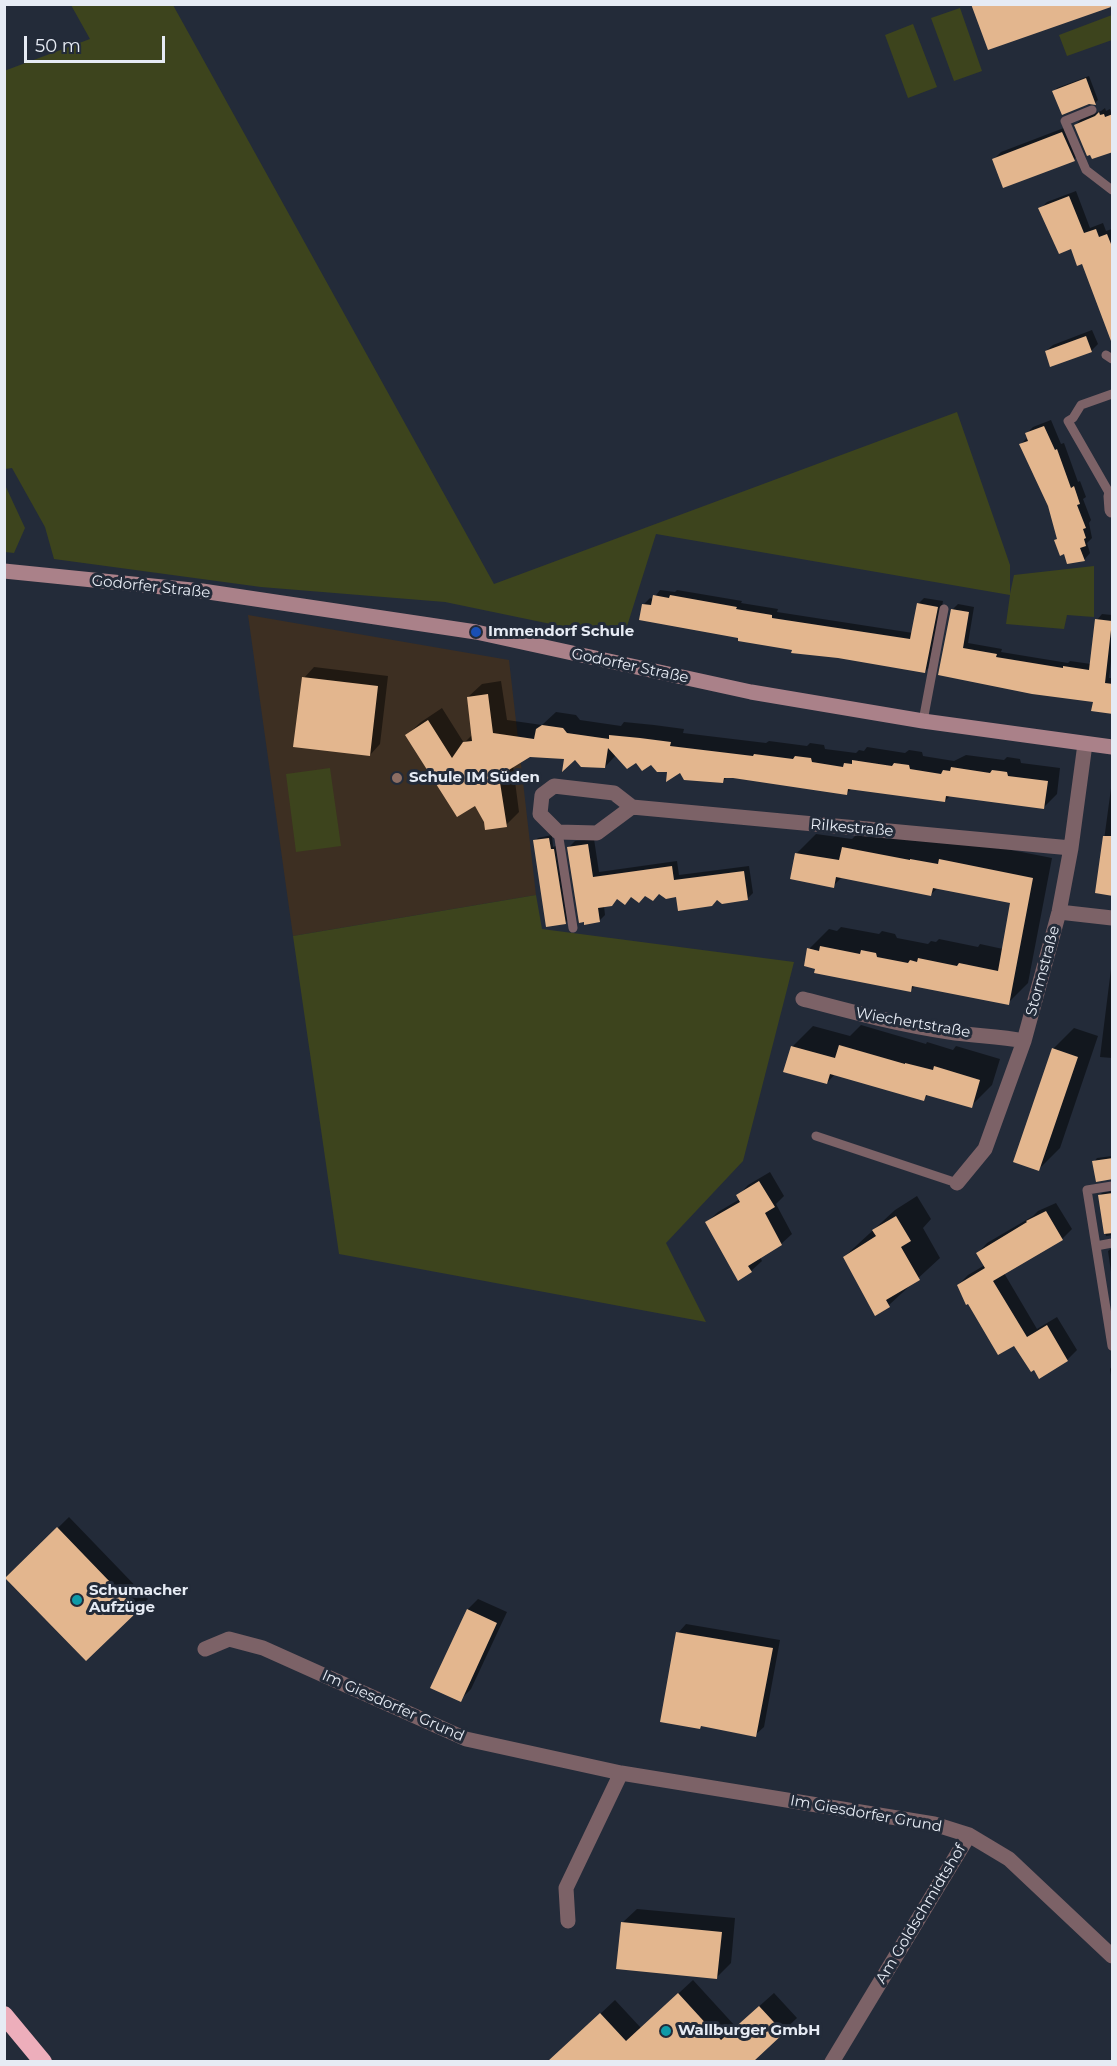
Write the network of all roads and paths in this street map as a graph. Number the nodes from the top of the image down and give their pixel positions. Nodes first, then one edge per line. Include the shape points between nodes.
1 (1092, 110) dead end
2 (1113, 190) edge
3 (1113, 394) edge
4 (1112, 500) edge
5 (4, 571) edge
6 (944, 609) dead end
7 (923, 721) junction
8 (1085, 744) junction
9 (1113, 747) edge
10 (632, 807) junction
11 (558, 832) junction
12 (1071, 848) junction
13 (1059, 912) junction
14 (1113, 918) edge
15 (573, 928) dead end
16 (804, 999) dead end
17 (1024, 1041) junction
18 (816, 1136) dead end
19 (957, 1183) joint
20 (1113, 1186) edge
21 (1113, 1244) edge
22 (1096, 1246) junction
23 (1109, 1304) edge
24 (1113, 1346) edge
25 (205, 1649) dead end
26 (621, 1773) junction
27 (969, 1835) junction
28 (568, 1921) dead end
29 (1113, 1956) edge
30 (4, 2015) edge
31 (43, 2061) edge
32 (832, 2061) edge

1 - 2 lane via 1065,121 1086,170
3 - 4 lane via 1081,405 1068,421
5 - 7 street, Godorfer Straße via 202,591 476,632 750,692
6 - 7 lane
7 - 8 street, Godorfer Straße
8 - 9 street, Godorfer Straße
8 - 12 street, Stormstraße
10 - 11 street via 597,833
10 - 11 street, Rilkestraße via 614,793 554,786 542,795 540,814
10 - 12 street, Rilkestraße
11 - 15 lane
12 - 13 street, Stormstraße
13 - 14 street
13 - 17 street, Stormstraße
16 - 17 street, Wiechertstraße via 884,1021
17 - 19 street, Stormstraße via 985,1149
18 - 19 lane
20 - 22 lane via 1087,1190
21 - 22 lane
22 - 23 lane
23 - 24 lane
25 - 26 street, Im Giesdorfer Grund via 229,1639 263,1648 466,1739
26 - 27 street, Im Giesdorfer Grund via 934,1824
26 - 28 street via 566,1888
27 - 29 street, Am Goldschmidtshof via 1009,1859
27 - 32 street, Am Goldschmidtshof
30 - 31 highway

